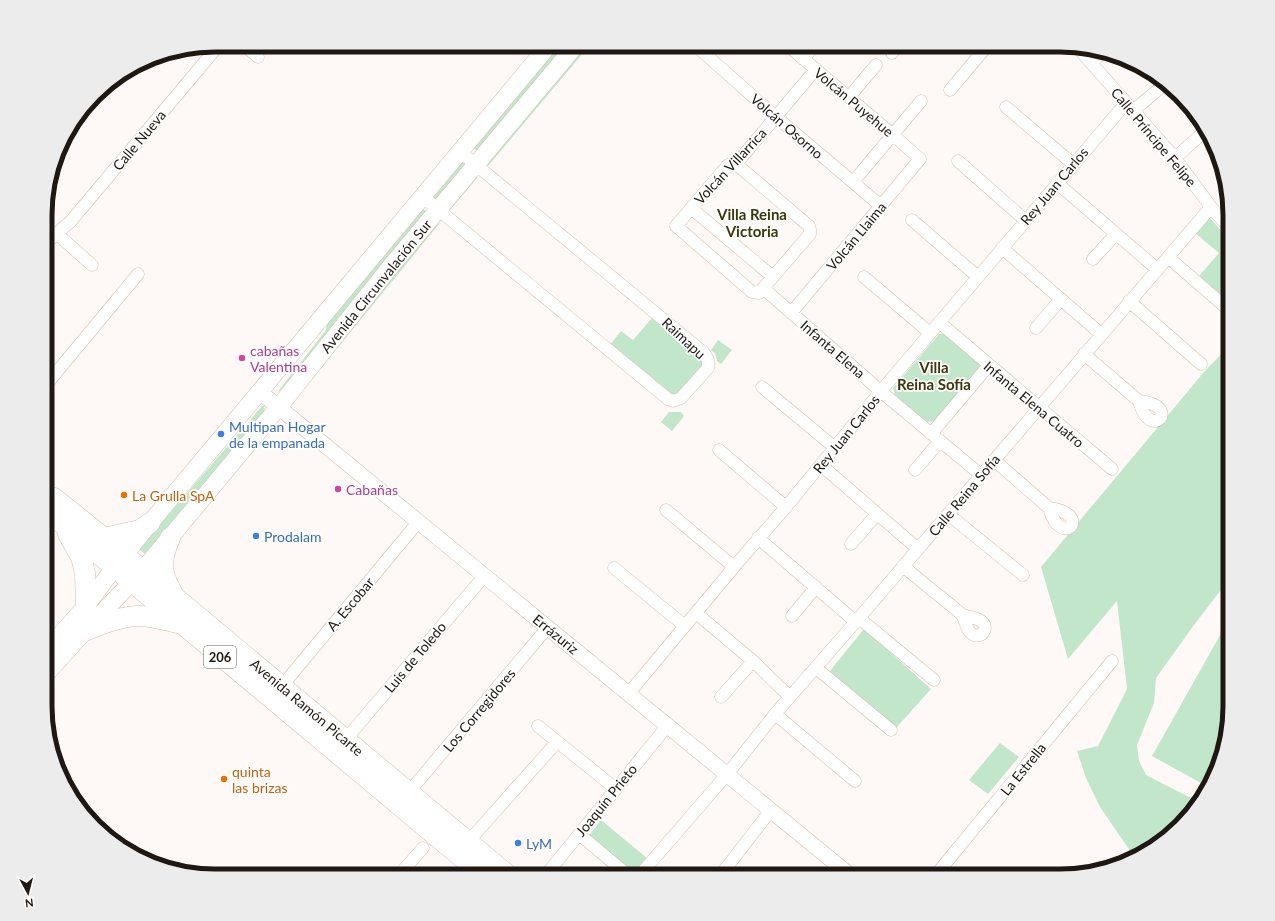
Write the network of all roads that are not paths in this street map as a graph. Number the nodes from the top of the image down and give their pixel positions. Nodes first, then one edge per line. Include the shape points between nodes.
1 (213, 52) edge
2 (252, 52) edge
3 (542, 52) edge
4 (570, 52) edge
5 (703, 52) edge
6 (795, 52) edge
7 (809, 52) edge
8 (982, 52) edge
9 (1082, 53) edge
10 (258, 57) dead end
11 (1098, 57) edge
12 (803, 59) junction
13 (1091, 64) junction
14 (876, 65) dead end
15 (816, 69) junction
16 (1160, 87) edge
17 (950, 90) dead end
18 (849, 97) junction
19 (921, 101) dead end
20 (1006, 107) dead end
21 (1129, 107) junction
22 (776, 117) junction
23 (893, 134) junction
24 (1202, 135) edge
25 (459, 151) junction
26 (1175, 158) junction
27 (920, 159) joint
28 (958, 161) dead end
29 (476, 164) junction
30 (736, 164) junction
31 (1073, 164) junction
32 (853, 182) junction
33 (1057, 183) junction
34 (423, 197) junction
35 (881, 206) junction
36 (691, 208) junction
37 (1211, 208) junction
38 (438, 210) junction
39 (912, 220) dead end
40 (1025, 220) junction
41 (1223, 222) edge
42 (57, 234) junction
43 (1116, 234) junction
44 (52, 238) edge
45 (1002, 248) junction
46 (1168, 257) junction
47 (1093, 260) dead end
48 (92, 265) dead end
49 (1157, 269) junction
50 (138, 274) dead end
51 (978, 276) junction
52 (773, 277) junction
53 (864, 277) dead end
54 (763, 288) junction
55 (1060, 299) junction
56 (1129, 301) junction
57 (1223, 305) edge
58 (792, 313) junction
59 (939, 322) junction
60 (1036, 328) dead end
61 (930, 333) junction
62 (1101, 334) junction
63 (1084, 354) junction
64 (1201, 364) dead end
65 (989, 365) junction
66 (52, 378) edge
67 (762, 387) dead end
68 (881, 391) junction
69 (260, 392) junction
70 (1139, 401) dead end
71 (278, 408) junction
72 (1039, 408) junction
73 (936, 437) junction
74 (834, 447) junction
75 (719, 450) dead end
76 (994, 460) junction
77 (821, 465) junction
78 (1112, 469) dead end
79 (915, 470) dead end
80 (981, 475) junction
81 (52, 498) edge
82 (786, 507) junction
83 (1049, 508) dead end
84 (666, 510) dead end
85 (877, 514) junction
86 (948, 514) junction
87 (52, 515) edge
88 (419, 521) junction
89 (150, 523) junction
90 (64, 525) junction
91 (104, 538) junction
92 (170, 538) junction
93 (758, 538) junction
94 (851, 544) dead end
95 (918, 549) junction
96 (119, 561) junction
97 (903, 566) junction
98 (734, 567) junction
99 (614, 568) dead end
100 (485, 575) junction
101 (1023, 575) dead end
102 (138, 577) junction
103 (816, 587) junction
104 (174, 596) junction
105 (86, 606) junction
106 (696, 613) junction
107 (792, 616) dead end
108 (962, 616) dead end
109 (858, 620) junction
110 (180, 623) junction
111 (685, 626) junction
112 (548, 627) junction
113 (85, 631) junction
114 (52, 644) edge
115 (1112, 661) dead end
116 (753, 662) junction
117 (52, 667) edge
118 (816, 668) junction
119 (934, 680) dead end
120 (282, 686) junction
121 (629, 693) junction
122 (721, 697) dead end
123 (790, 697) junction
124 (774, 714) junction
125 (668, 725) junction
126 (538, 726) dead end
127 (891, 730) dead end
128 (346, 740) junction
129 (557, 742) junction
130 (728, 774) junction
131 (854, 781) dead end
132 (616, 789) junction
133 (407, 800) junction
134 (771, 810) junction
135 (578, 834) junction
136 (468, 842) junction
137 (423, 848) dead end
138 (404, 869) edge
139 (477, 869) edge
140 (501, 869) edge
141 (550, 869) edge
142 (620, 869) edge
143 (645, 869) edge
144 (725, 869) edge
145 (843, 869) edge
146 (941, 869) edge

1 - 42 street, Calle Nueva via 71,221
2 - 10 street
3 - 25 main road, Avenida Circunvalación Sur
4 - 29 main road, Avenida Circunvalación Sur
5 - 22 street, Volcán Osorno
6 - 12 street, Volcán Puyehue
7 - 12 street
8 - 17 street
9 - 13 street, Calle Príncipe Felipe
11 - 13 street
12 - 15 street, Volcán Puyehue
13 - 21 street, Calle Príncipe Felipe
14 - 18 street
15 - 18 street, Volcán Puyehue
15 - 22 street, Volcán Villarrica
16 - 21 street, Rey Juan Carlos
18 - 23 street, Volcán Puyehue
19 - 23 street
20 - 31 street
21 - 26 street, Calle Príncipe Felipe
21 - 31 street, Rey Juan Carlos
22 - 30 street, Volcán Villarrica
22 - 32 street, Volcán Osorno
23 - 27 street, Volcán Puyehue
23 - 32 street
24 - 26 street
25 - 29 street, Raimapu
25 - 34 main road, Avenida Circunvalación Sur
26 - 37 street, Calle Príncipe Felipe
27 - 35 street, Volcán Llaima
28 - 40 street
29 - 38 main road, Avenida Circunvalación Sur
29 - 38 street, Raimapu via 704,353 708,360 708,368 681,398 673,401
30 - 36 street, Volcán Villarrica via 728,165
30 - 52 street via 809,226 810,234
31 - 33 street, Rey Juan Carlos
32 - 35 street, Volcán Osorno
33 - 40 street, Rey Juan Carlos
33 - 43 street
34 - 38 street, Raimapu
34 - 69 main road, Avenida Circunvalación Sur
35 - 58 street, Volcán Llaima
36 - 52 street
36 - 54 street, Volcán Villarrica via 676,226 752,292 759,293
37 - 41 street, Calle Príncipe Felipe
37 - 46 street, Calle Reina Sofía
38 - 71 main road, Avenida Circunvalación Sur
39 - 51 street
40 - 45 street, Rey Juan Carlos
42 - 44 street, Calle Nueva
42 - 48 street
43 - 47 street
43 - 49 street
45 - 51 street, Rey Juan Carlos
45 - 55 street
46 - 49 street, Calle Reina Sofía
46 - 57 street
49 - 56 street, Calle Reina Sofía
50 - 66 street
51 - 59 street, Rey Juan Carlos
52 - 54 street
53 - 61 street
54 - 58 street, Infanta Elena
55 - 60 street
55 - 62 street
56 - 62 street, Calle Reina Sofía
56 - 64 street
58 - 68 street, Infanta Elena
59 - 61 street, Rey Juan Carlos
59 - 65 street, Infanta Elena Cuatro
61 - 68 street, Rey Juan Carlos
62 - 63 street, Calle Reina Sofía
63 - 70 street
63 - 72 street, Calle Reina Sofía
65 - 72 street, Infanta Elena Cuatro
65 - 73 street
67 - 74 street
68 - 73 street, Infanta Elena
68 - 74 street, Rey Juan Carlos
69 - 71 street, Errázuriz
69 - 89 main road, Avenida Circunvalación Sur
71 - 88 street, Errázuriz
71 - 92 main road, Avenida Circunvalación Sur
72 - 76 street, Calle Reina Sofía
72 - 78 street, Infanta Elena Cuatro
73 - 79 street
73 - 80 street, Infanta Elena
74 - 77 street, Rey Juan Carlos
75 - 82 street
76 - 80 street, Calle Reina Sofía
76 - 83 street
77 - 82 street, Rey Juan Carlos
77 - 85 street
80 - 86 street, Calle Reina Sofía
81 - 91 highway, Avenida Ramón Picarte / 206
82 - 93 street, Rey Juan Carlos
84 - 98 street
85 - 94 street
85 - 95 street
86 - 95 street, Calle Reina Sofía
86 - 101 street
87 - 90 highway, Avenida Ramón Picarte / 206
88 - 100 street, Errázuriz
88 - 120 street, A. Escobar
89 - 91 highway via 140,530
89 - 96 main road, Avenida Circunvalación Sur
90 - 96 highway, Avenida Ramón Picarte / 206
90 - 105 highway via 81,557 85,573
91 - 96 highway, Avenida Ramón Picarte / 206
92 - 102 main road, Avenida Circunvalación Sur
92 - 104 highway via 162,567
93 - 98 street, Rey Juan Carlos
93 - 103 street
95 - 97 street, Calle Reina Sofía
96 - 102 highway, Avenida Ramón Picarte / 206
96 - 105 main road, Avenida Circunvalación Sur
97 - 108 street
97 - 109 street, Calle Reina Sofía
98 - 106 street, Rey Juan Carlos
99 - 111 street
100 - 112 street, Errázuriz
100 - 128 street, Luis de Toledo
102 - 104 highway, Avenida Ramón Picarte / 206
102 - 110 highway, Avenida Ramón Picarte / 206
102 - 113 main road, Avenida Circunvalación Sur
103 - 107 street
103 - 109 street
104 - 120 highway, Avenida Ramón Picarte / 206
105 - 114 main road, Avenida Circunvalación Sur
106 - 111 street, Rey Juan Carlos
106 - 116 street
109 - 118 street, Calle Reina Sofía
109 - 119 street
110 - 113 highway via 150,617 130,617
110 - 133 highway, Avenida Ramón Picarte / 206
111 - 121 street, Rey Juan Carlos
112 - 121 street, Errázuriz
112 - 133 street, Los Corregidores
113 - 117 main road, Avenida Circunvalación Sur
115 - 146 street, La Estrella
116 - 122 street
116 - 123 street
118 - 123 street, Calle Reina Sofía
118 - 127 street
120 - 128 highway, Avenida Ramón Picarte / 206
121 - 125 street, Errázuriz
123 - 124 street, Calle Reina Sofía
124 - 130 street, Calle Reina Sofía
124 - 131 street
125 - 130 street, Errázuriz
125 - 132 street, Joaquín Prieto
126 - 129 street
128 - 133 highway, Avenida Ramón Picarte / 206
129 - 132 street
129 - 136 street
130 - 134 street, Errázuriz
130 - 143 street, Calle Reina Sofía
132 - 135 street, Joaquín Prieto
133 - 136 highway, Avenida Ramón Picarte / 206
133 - 139 highway, Avenida Ramón Picarte / 206
134 - 144 street
134 - 145 street, Errázuriz
135 - 141 street, Joaquín Prieto
135 - 142 street
136 - 140 highway, Avenida Ramón Picarte / 206
137 - 138 street

